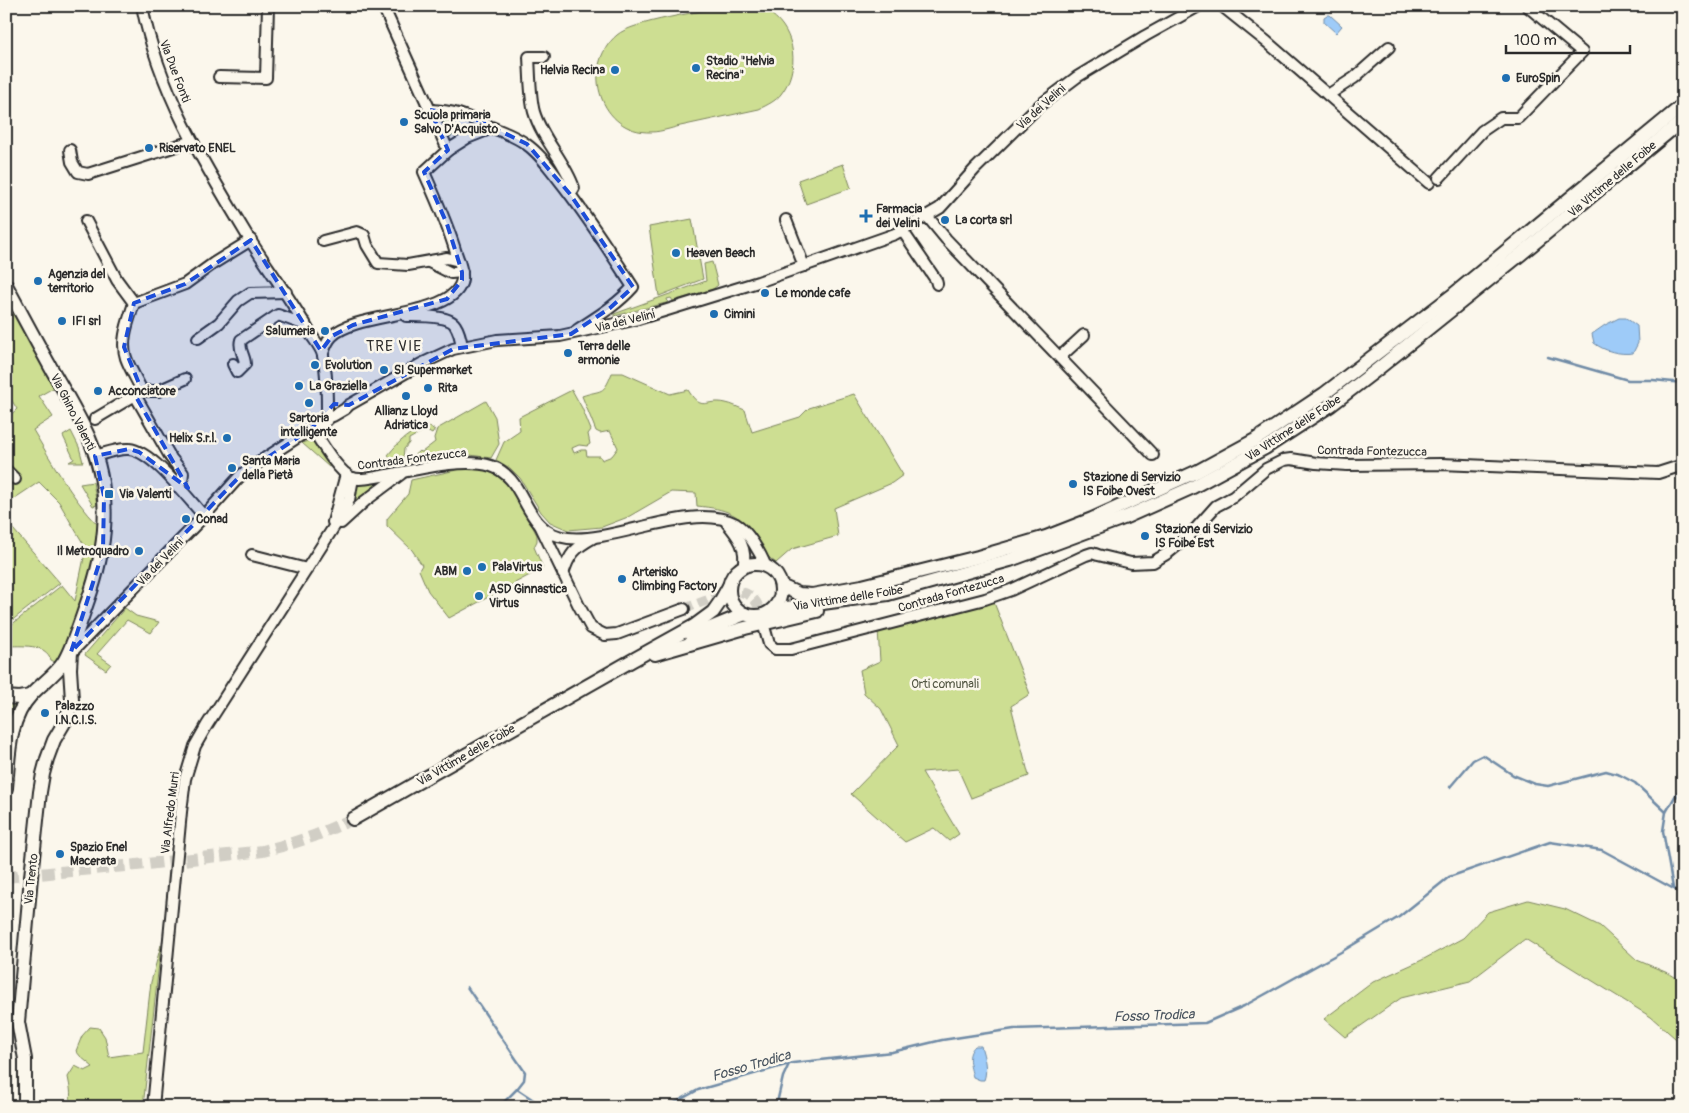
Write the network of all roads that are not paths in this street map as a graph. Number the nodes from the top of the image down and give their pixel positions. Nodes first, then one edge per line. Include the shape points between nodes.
1 (142, 6) edge
2 (268, 6) edge
3 (384, 6) edge
4 (1199, 6) edge
5 (1222, 6) edge
6 (1527, 6) edge
7 (1390, 47) dead end
8 (544, 57) dead end
9 (219, 77) dead end
10 (1328, 95) junction
11 (1683, 105) edge
12 (430, 110) junction
13 (1683, 120) edge
14 (492, 128) junction
15 (192, 141) junction
16 (70, 150) dead end
17 (448, 150) junction
18 (1439, 178) dead end
19 (1429, 183) dead end
20 (570, 194) junction
21 (927, 216) junction
22 (786, 220) dead end
23 (86, 221) dead end
24 (902, 230) junction
25 (251, 240) junction
26 (324, 241) dead end
27 (459, 261) junction
28 (429, 262) junction
29 (804, 266) junction
30 (462, 272) junction
31 (937, 284) dead end
32 (6, 285) edge
33 (286, 292) junction
34 (134, 303) junction
35 (392, 315) junction
36 (305, 323) junction
37 (571, 334) junction
38 (1084, 334) dead end
39 (198, 338) dead end
40 (462, 347) junction
41 (323, 353) junction
42 (1060, 357) junction
43 (233, 364) dead end
44 (185, 379) dead end
45 (139, 392) junction
46 (330, 410) junction
47 (95, 419) dead end
48 (312, 428) junction
49 (1153, 455) dead end
50 (95, 456) junction
51 (1683, 465) edge
52 (6, 470) edge
53 (404, 472) junction
54 (350, 476) junction
55 (15, 479) dead end
56 (176, 486) junction
57 (204, 516) junction
58 (724, 520) junction
59 (540, 524) junction
60 (330, 532) junction
61 (598, 536) junction
62 (252, 555) dead end
63 (766, 566) junction
64 (742, 567) junction
65 (307, 569) junction
66 (563, 574) junction
67 (729, 586) junction
68 (781, 586) junction
69 (888, 594) junction
70 (684, 609) tunnel mouth
71 (772, 610) junction
72 (744, 614) junction
73 (765, 630) tunnel mouth
74 (79, 639) junction
75 (72, 652) junction
76 (631, 661) junction
77 (63, 663) junction
78 (72, 674) junction
79 (45, 681) junction
80 (72, 687) junction
81 (30, 696) junction
82 (7, 697) edge
83 (8, 744) edge
84 (7, 766) edge
85 (6, 788) edge
86 (353, 819) tunnel mouth
87 (25, 1107) edge
88 (154, 1107) edge

1 - 15 street, Via Due Fonti via 161,75
2 - 9 street via 266,78
3 - 12 street
4 - 21 street, Via dei Velini via 1077,77 1040,105 940,208
5 - 10 street
6 - 18 street via 1582,52 1518,118 1501,118 1482,131
7 - 10 street
8 - 20 street via 529,58 534,112 571,179 574,188
10 - 19 street
11 - 68 main road, Via Vittime delle Foibe via 1454,294 1324,394 1255,440 1198,471 1092,519 978,557 821,594 805,595
12 - 14 street via 469,116
12 - 17 street
13 - 69 main road, Via Vittime delle Foibe via 1374,372 1265,448 1191,488 1126,517 1010,560
14 - 17 street
14 - 20 street via 527,144
15 - 16 street via 88,174 78,172 74,167
15 - 25 street, Via Due Fonti
17 - 27 street via 424,172
20 - 37 street via 633,287 610,308
21 - 24 street, Via dei Velini
21 - 42 street
22 - 29 street
23 - 34 street via 117,280
24 - 29 street, Via dei Velini
24 - 31 street
25 - 33 street, Via Due Fonti
25 - 34 street via 185,284
26 - 28 street via 357,232 364,235 378,263 408,265
27 - 28 street via 448,258
27 - 30 street
28 - 30 street via 451,273
29 - 37 street, Via dei Velini via 673,309
30 - 35 street via 456,291 447,299
32 - 50 main road, Via Ghino Valenti via 75,410
33 - 36 street, Via Due Fonti
33 - 39 street via 250,293
34 - 45 street via 124,347
35 - 40 street via 444,318 456,326
35 - 41 street via 339,331 327,342
36 - 41 street, Via Due Fonti
36 - 43 street via 278,315 241,340 245,364 238,372
37 - 40 street, Via dei Velini via 497,340
38 - 42 street
40 - 46 street, Via dei Velini via 421,364 349,405
41 - 46 street, Via Due Fonti
42 - 49 street
44 - 45 street via 158,391
45 - 47 street
45 - 56 street via 171,458 183,473 182,481
46 - 48 street, Via dei Velini
48 - 54 street, Contrada Fontezucca via 334,460
48 - 57 street, Via dei Velini via 240,476
50 - 56 street via 116,450 139,452 157,464
50 - 74 main road, Via Ghino Valenti via 104,496 103,551
51 - 73 street, Contrada Fontezucca via 1658,473 1440,464 1347,465 1284,460 1216,506 1190,535 1152,562 1131,563 1098,554 1086,555 985,599 791,649 774,649
52 - 55 street
53 - 54 street, Contrada Fontezucca via 362,479
53 - 59 street, Contrada Fontezucca via 452,465 491,466 511,479
53 - 60 street
54 - 60 street via 352,490 344,511
56 - 57 street
57 - 74 street, Via dei Velini
58 - 61 street, Contrada Fontezucca via 705,517 679,520
58 - 63 street, Contrada Fontezucca via 744,530
58 - 64 street via 744,550
59 - 61 street, Contrada Fontezucca via 557,536
59 - 66 street, Contrada Fontezucca
60 - 65 street, Via Alfredo Murri
61 - 66 street, Contrada Fontezucca via 570,555
62 - 65 street
63 - 64 main road via 750,564
63 - 68 main road via 773,571
64 - 67 main road via 731,578
65 - 88 street, Via Alfredo Murri via 195,746 181,812
66 - 70 street, Contrada Fontezucca via 591,628 605,634 617,634
67 - 72 main road via 732,603
67 - 76 main road, Via Vittime delle Foibe via 704,620
68 - 71 main road via 777,604
69 - 71 main road, Via Vittime delle Foibe
69 - 76 main road via 758,624
71 - 72 main road via 759,616
72 - 76 main road, Via Vittime delle Foibe
74 - 75 main road, Via Ghino Valenti
74 - 77 main road, Via Ghino Valenti
74 - 78 street, Via dei Velini
75 - 77 street
75 - 78 main road, Via dei Velini
76 - 86 main road, Via Vittime delle Foibe
77 - 79 main road
78 - 80 main road, Via dei Velini
79 - 80 main road via 58,678
79 - 81 main road
80 - 87 main road, Via Trento via 67,718 47,759 40,792 18,1022 25,1059
81 - 82 main road
81 - 83 main road via 17,715
83 - 84 main road
84 - 85 main road

